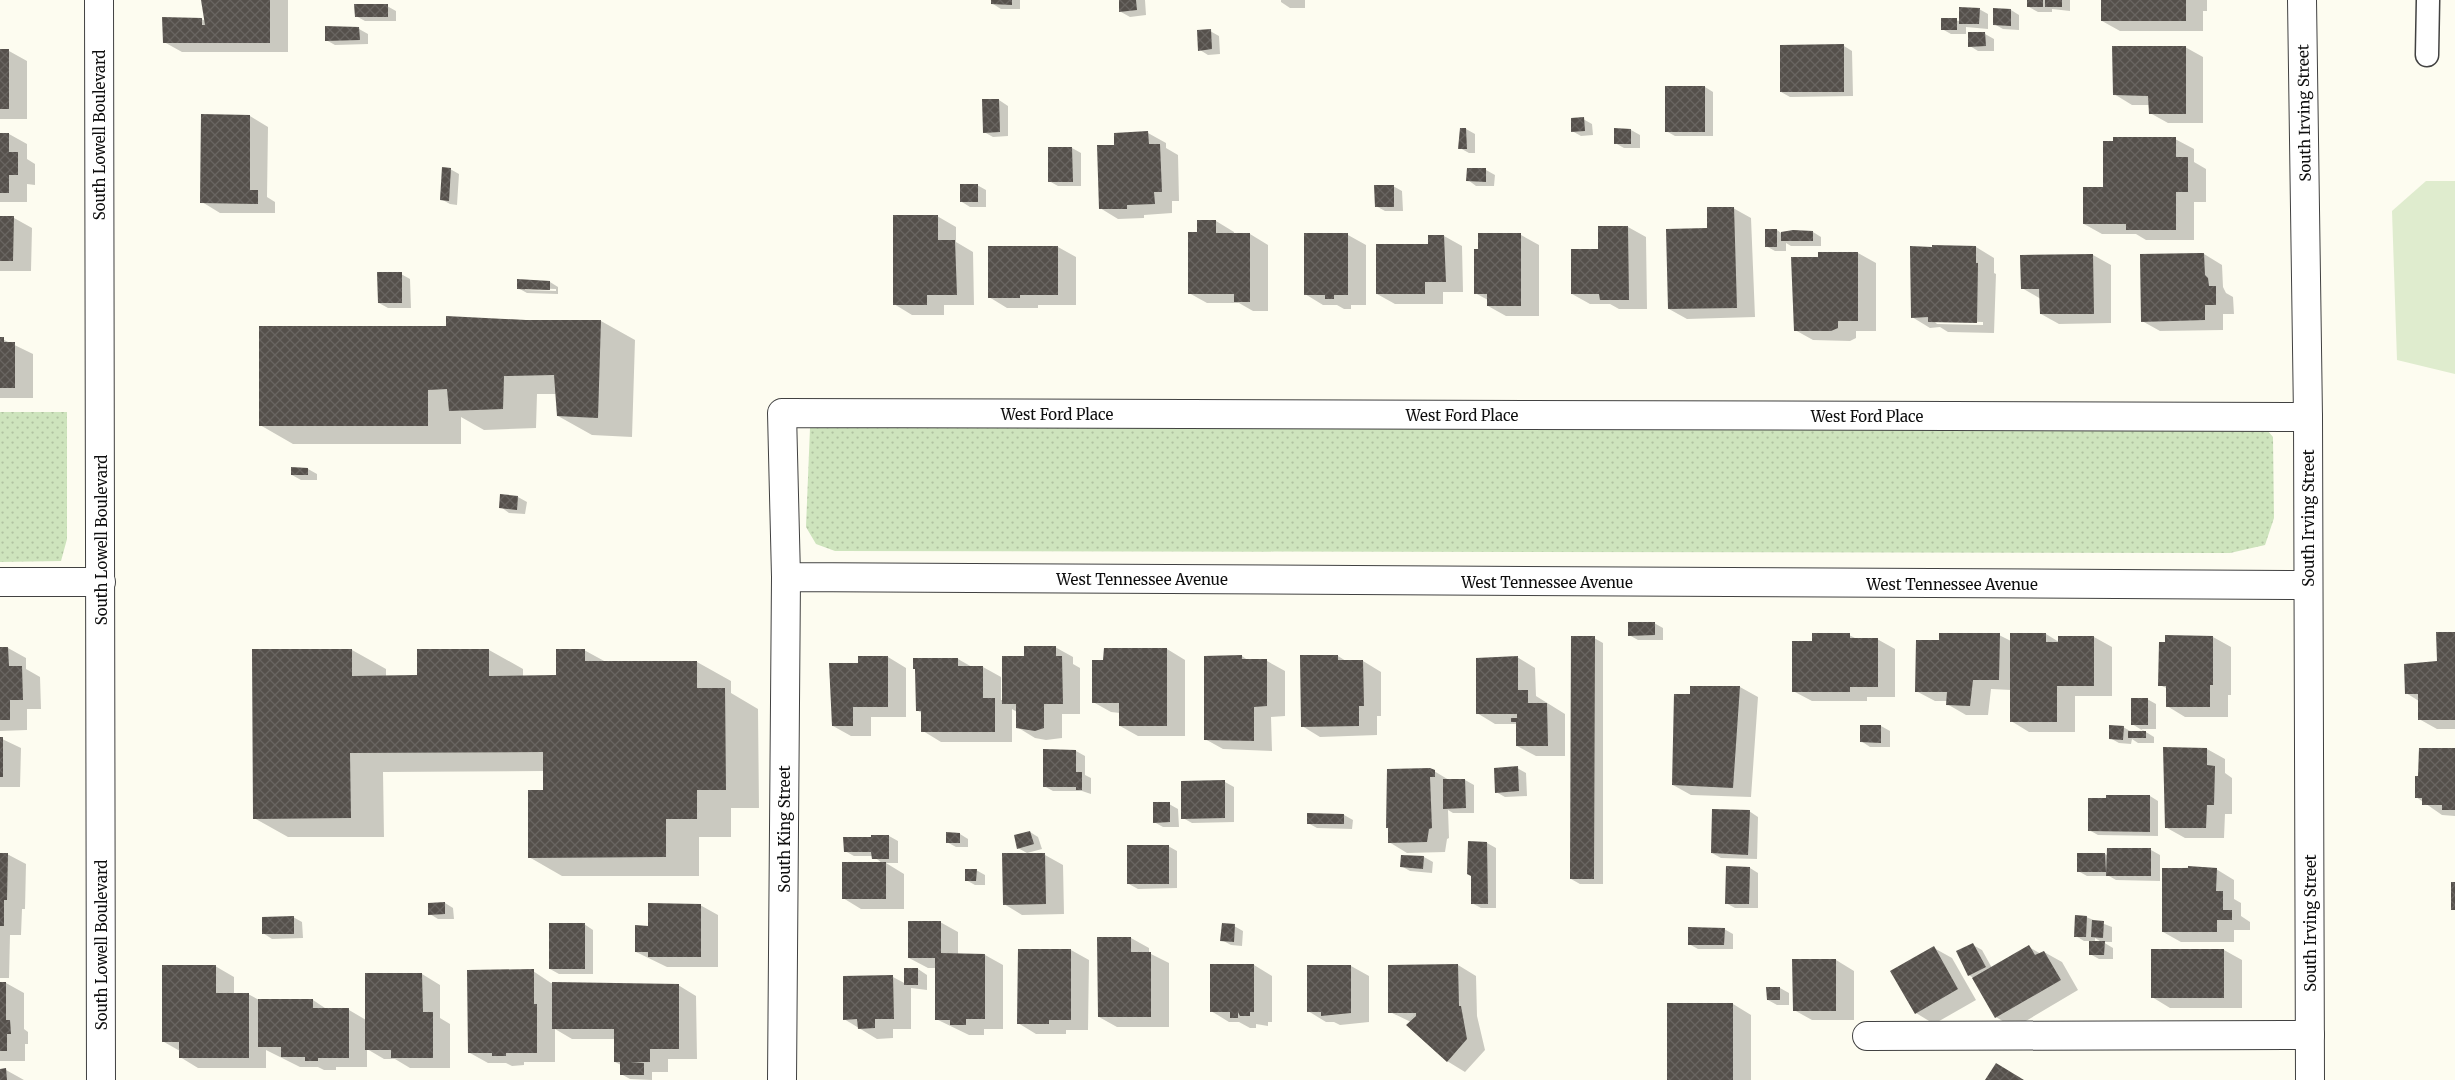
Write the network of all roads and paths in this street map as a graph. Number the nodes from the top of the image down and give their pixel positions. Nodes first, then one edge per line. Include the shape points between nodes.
1 (99, 0) edge
2 (2302, 0) edge
3 (2428, 0) edge
4 (2427, 55) dead end
5 (2308, 417) junction
6 (786, 577) junction
7 (0, 582) edge
8 (101, 582) junction
9 (2308, 585) junction
10 (2310, 1035) junction
11 (1867, 1036) dead end
12 (101, 1080) edge
13 (782, 1080) edge
14 (2310, 1080) edge

1 - 8 street, South Lowell Boulevard
2 - 5 street, South Irving Street
3 - 4 lane
5 - 6 street, West Ford Place via 782,413
5 - 9 street, South Irving Street
6 - 9 street, West Tennessee Avenue
6 - 13 street, South King Street
7 - 8 street
8 - 12 street, South Lowell Boulevard
9 - 10 street, South Irving Street
10 - 11 street
10 - 14 street, South Irving Street

